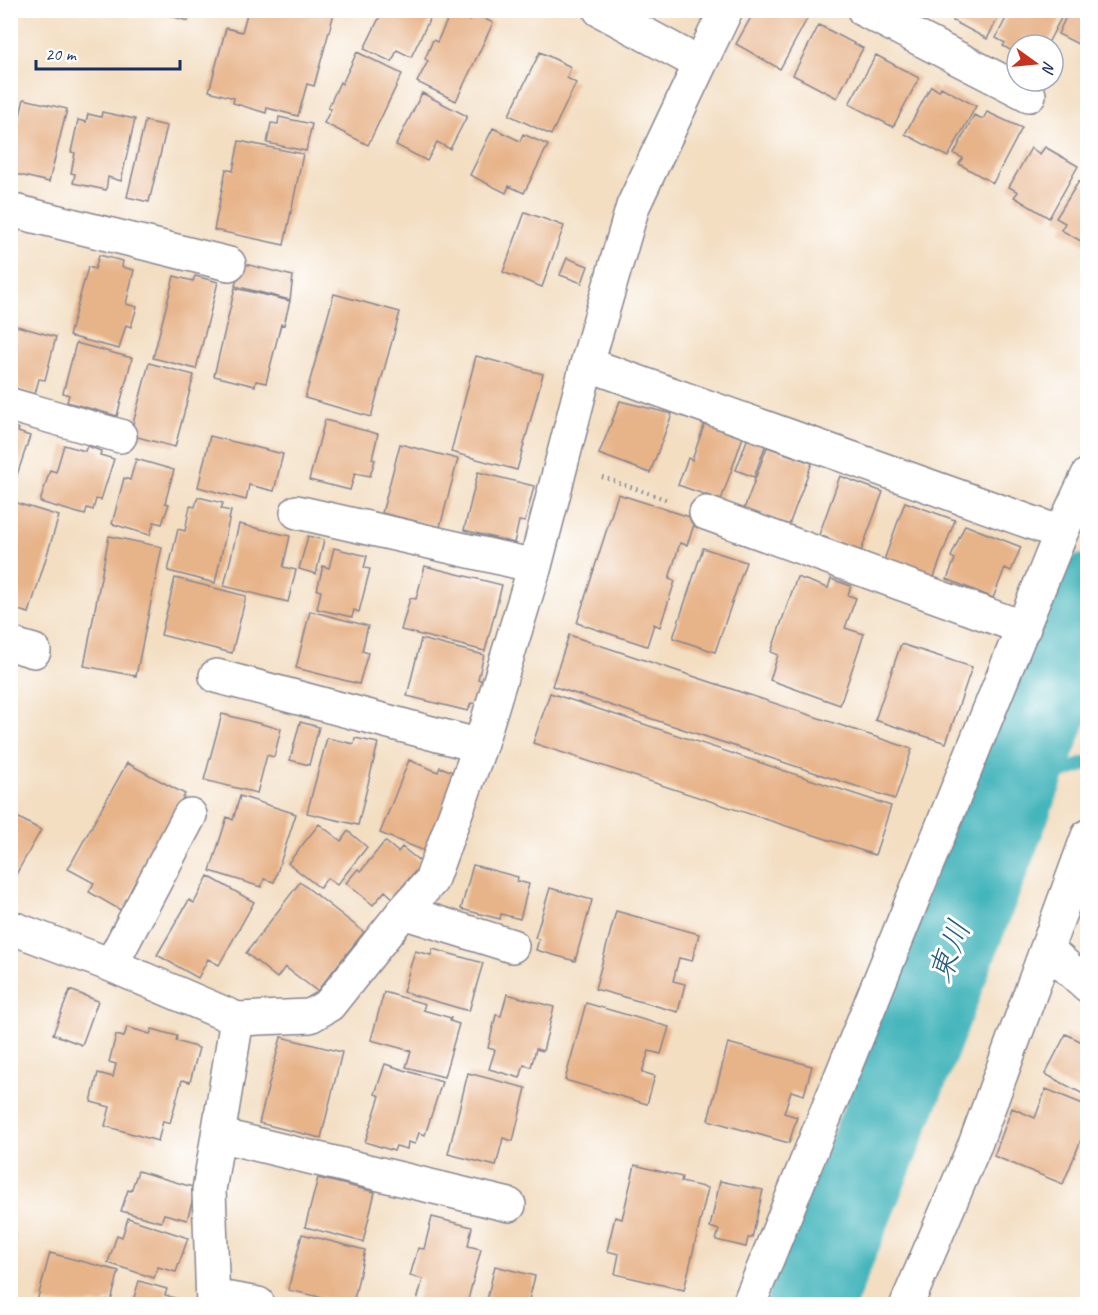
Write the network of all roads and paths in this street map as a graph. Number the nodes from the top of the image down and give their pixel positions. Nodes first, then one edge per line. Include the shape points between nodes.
1 (600, 10) edge
2 (726, 10) edge
3 (864, 10) edge
4 (700, 64) junction
5 (1029, 95) dead end
6 (10, 210) edge
7 (229, 264) dead end
8 (587, 364) junction
9 (10, 405) edge
10 (120, 435) dead end
11 (561, 463) junction
12 (1088, 475) edge
13 (297, 512) dead end
14 (706, 513) joint
15 (1061, 533) junction
16 (535, 566) junction
17 (1024, 627) junction
18 (216, 676) dead end
19 (480, 746) junction
20 (190, 815) dead end
21 (1088, 836) edge
22 (403, 912) junction
23 (10, 927) edge
24 (512, 946) dead end
25 (1047, 949) junction
26 (111, 965) junction
27 (1088, 986) edge
28 (237, 1019) junction
29 (218, 1135) junction
30 (509, 1205) dead end
31 (213, 1300) edge
32 (258, 1305) edge
33 (749, 1305) edge
34 (907, 1305) edge

1 - 4 street
2 - 4 street
3 - 5 street
4 - 8 street via 633,206
6 - 7 street
8 - 11 street
8 - 15 street
9 - 10 street
11 - 14 path
11 - 16 street
12 - 15 street
13 - 16 street
14 - 17 street
15 - 17 street
16 - 19 street
17 - 33 street
18 - 19 street
19 - 22 street via 431,881
20 - 26 street
21 - 25 street
22 - 24 street
22 - 28 street via 329,1005 309,1016
23 - 26 street
25 - 27 street
25 - 34 street via 976,1142
26 - 28 street
28 - 29 street
29 - 30 street
29 - 31 street via 209,1190
31 - 32 street

